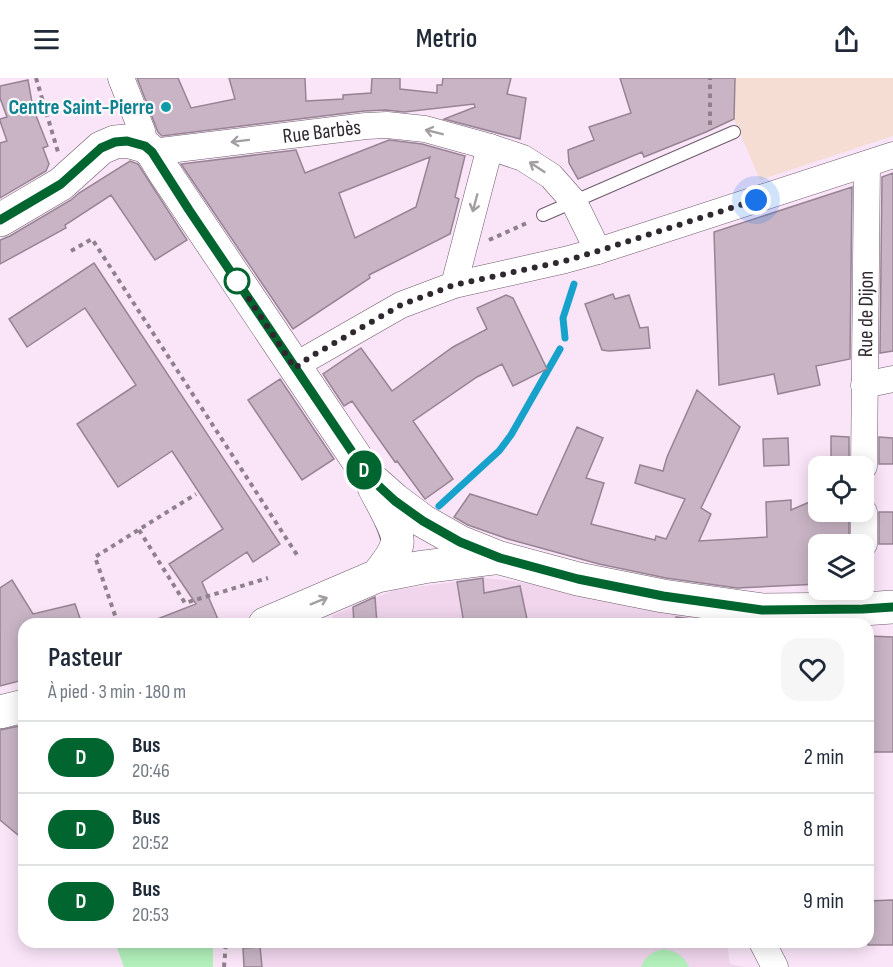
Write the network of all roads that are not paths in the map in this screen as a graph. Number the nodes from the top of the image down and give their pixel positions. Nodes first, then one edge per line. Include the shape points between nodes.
1 (121, 78) edge
2 (734, 132) dead end
3 (490, 147) junction
4 (149, 149) junction
5 (893, 155) edge
6 (867, 164) junction
7 (574, 202) junction
8 (543, 215) road end
9 (0, 220) edge
10 (598, 251) junction
11 (454, 285) junction
12 (295, 368) junction
13 (893, 379) edge
14 (864, 385) junction
15 (864, 456) edge
16 (369, 477) junction
17 (500, 558) junction
18 (377, 576) junction
19 (873, 602) edge
20 (761, 617) edge
21 (279, 618) edge
22 (18, 708) edge
23 (0, 712) edge
24 (765, 948) edge
25 (775, 967) edge

1 - 4 street
2 - 7 lane
3 -> 4 street, Rue Barbès via 426,129 387,125
7 -> 3 street, Rue Barbès via 551,176 523,158
3 -> 11 street
4 - 9 main road via 127,141 101,148 61,184
4 - 12 main road
5 - 6 street
6 - 10 street
6 - 14 street, Rue de Dijon
7 - 8 lane
7 - 10 street, Rue Barbès
10 - 11 street
11 - 12 street via 401,305
12 - 16 main road
13 - 14 street
14 - 15 street, Rue de Dijon
16 - 17 main road via 423,521
16 - 18 main road via 398,542
17 - 18 main road
17 - 20 main road via 578,579
21 -> 18 main road
19 - 20 main road
22 - 23 main road
24 - 25 street

